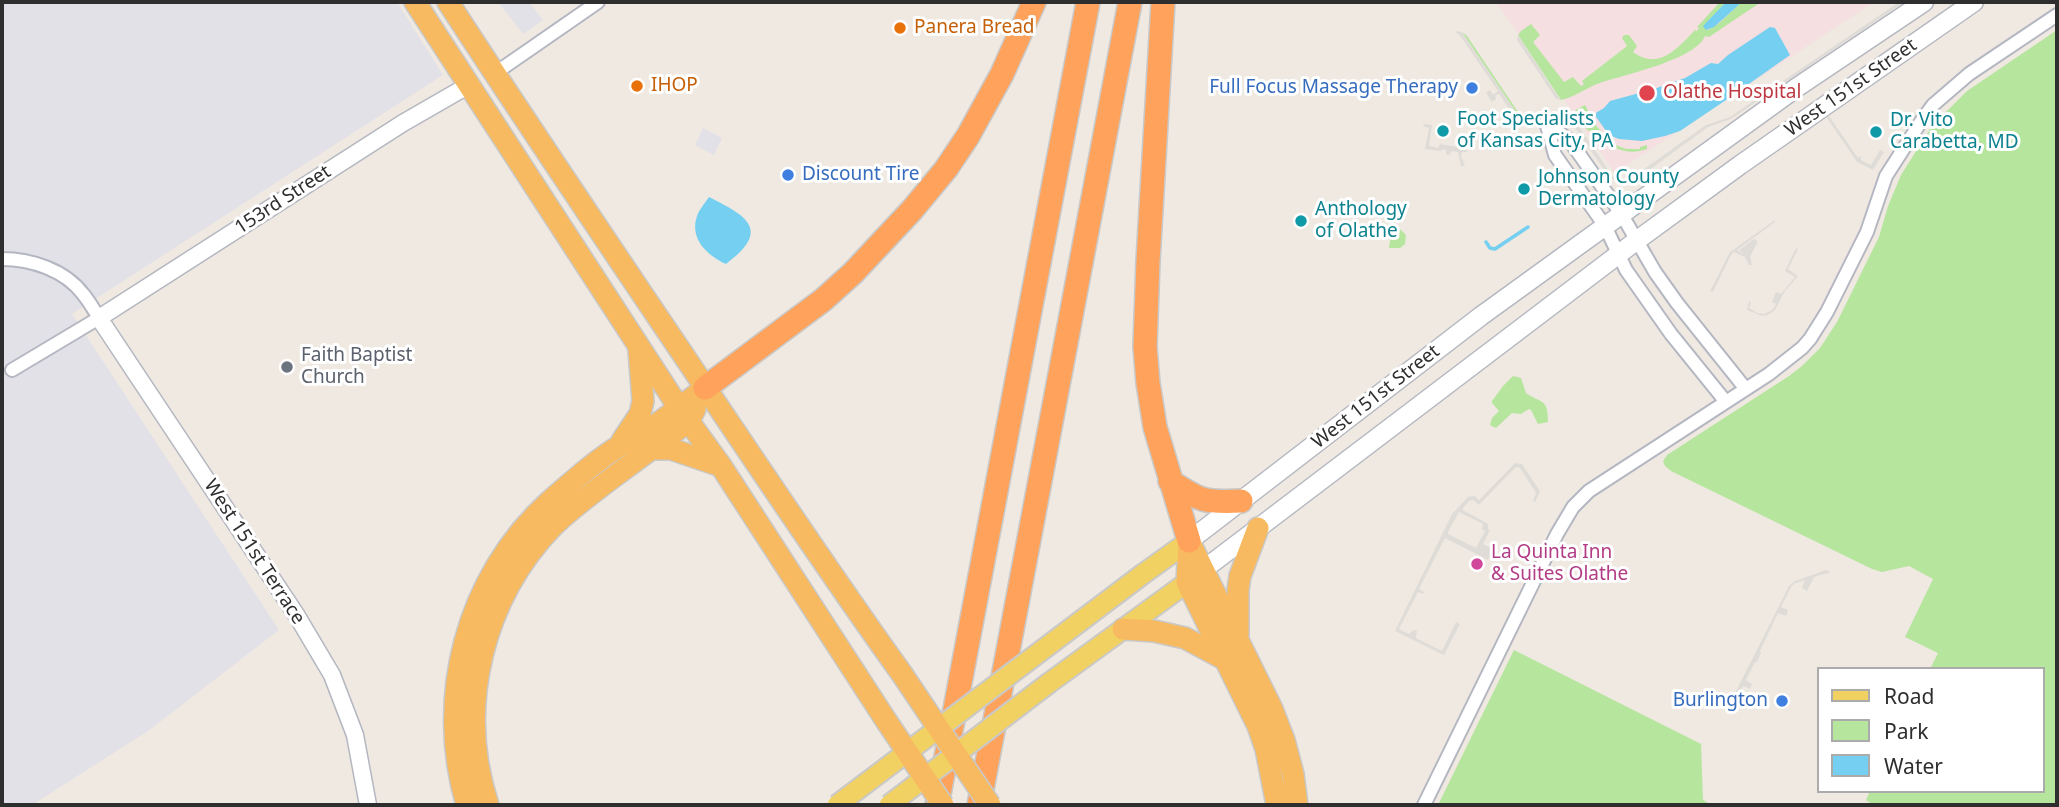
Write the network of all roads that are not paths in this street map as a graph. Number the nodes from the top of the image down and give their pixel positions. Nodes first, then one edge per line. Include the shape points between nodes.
1 (415, 2) edge
2 (449, 2) edge
3 (598, 2) edge
4 (1034, 2) edge
5 (1088, 2) edge
6 (1130, 2) edge
7 (1163, 2) edge
8 (1924, 2) edge
9 (1974, 2) edge
10 (2057, 15) edge
11 (494, 74) junction
12 (469, 85) junction
13 (1622, 215) junction
14 (1605, 226) junction
15 (1636, 241) junction
16 (1617, 255) junction
17 (2, 259) edge
18 (99, 318) junction
19 (638, 345) junction
20 (12, 370) dead end
21 (705, 388) junction
22 (1745, 388) junction
23 (1726, 401) junction
24 (684, 414) junction
25 (619, 446) junction
26 (651, 449) junction
27 (721, 466) junction
28 (1170, 481) junction
29 (1241, 501) junction
30 (1258, 528) junction
31 (1189, 541) junction
32 (1195, 576) junction
33 (1123, 629) junction
34 (1238, 641) junction
35 (1226, 660) junction
36 (368, 805) edge
37 (467, 805) edge
38 (488, 805) edge
39 (837, 805) edge
40 (889, 805) edge
41 (937, 805) edge
42 (943, 805) edge
43 (978, 805) edge
44 (990, 805) edge
45 (1277, 805) edge
46 (1297, 805) edge
47 (1424, 805) edge

1 - 12 highway
2 - 11 highway
3 - 11 street
4 - 21 highway via 968,136 912,210 822,300
5 - 41 highway
6 - 43 highway
7 - 28 highway via 1145,347 1155,427
8 - 13 main road, West 151st Street
9 - 15 main road, West 151st Street
10 - 22 street via 1979,66 1933,105 1886,176 1867,232 1819,326 1788,360
11 - 21 highway
12 - 18 street, 153rd Street
12 - 19 highway
13 - 14 main road, West 151st Street
13 - 14 street via 1570,142 1546,122 1555,155
13 - 15 street
14 - 16 street
14 - 29 main road, West 151st Street
15 - 16 main road, West 151st Street
15 - 22 street via 1677,303
16 - 23 street via 1671,334
16 - 30 main road, West 151st Street
17 - 18 street via 37,264 65,277 82,292
18 - 20 street
18 - 36 street, West 151st Terrace via 332,675 355,735
19 - 24 highway
19 - 25 highway via 643,401
21 - 24 highway
21 - 44 highway, bridge
22 - 23 street
23 - 47 street via 1589,491 1573,507
24 - 25 highway
24 - 26 highway
24 - 27 highway
25 - 37 highway via 533,518 505,553 474,613 460,658 454,714 457,760
26 - 27 highway via 671,449
26 - 38 highway via 556,524 518,570 502,598 484,647 475,698 475,743
27 - 42 highway, bridge
28 - 29 highway via 1209,502
28 - 31 highway
29 - 31 main road, West 151st Street
30 - 32 main road, West 151st Street
30 - 34 highway via 1240,576
31 - 32 highway
31 - 39 main road, West 151st Street, bridge
32 - 33 main road, West 151st Street
32 - 34 highway
32 - 35 highway
33 - 35 highway via 1185,638
33 - 40 main road, West 151st Street, bridge
34 - 46 highway via 1284,740
35 - 45 highway via 1266,748

